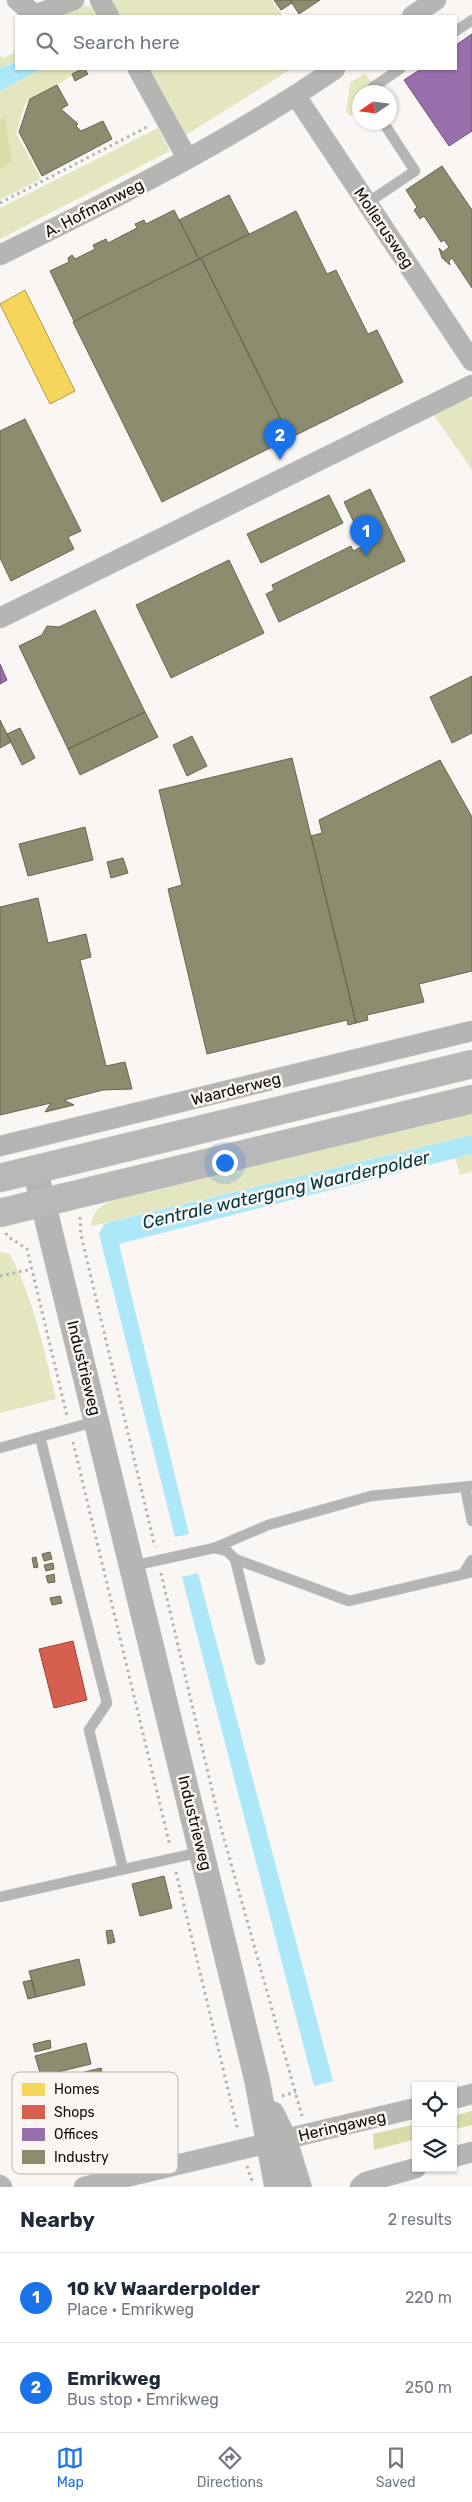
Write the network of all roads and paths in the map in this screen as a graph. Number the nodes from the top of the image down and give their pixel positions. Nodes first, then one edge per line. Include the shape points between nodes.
1 (17, 0) edge
2 (74, 0) edge
3 (100, 0) edge
4 (436, 0) edge
5 (108, 15) edge
6 (414, 15) edge
7 (472, 20) edge
8 (457, 30) edge
9 (139, 70) edge
10 (334, 70) edge
11 (398, 70) edge
12 (376, 85) edge
13 (296, 96) junction
14 (165, 118) junction
15 (388, 130) edge
16 (187, 158) junction
17 (0, 203) edge
18 (367, 203) junction
19 (0, 256) edge
20 (472, 361) edge
21 (472, 385) edge
22 (0, 618) edge
23 (472, 1031) edge
24 (472, 1064) edge
25 (472, 1098) edge
26 (0, 1146) edge
27 (35, 1170) junction
28 (0, 1178) edge
29 (78, 1193) junction
30 (43, 1202) junction
31 (0, 1212) edge
32 (32, 1268) junction
33 (0, 1276) edge
34 (97, 1421) junction
35 (70, 1428) junction
36 (40, 1437) junction
37 (0, 1448) edge
38 (468, 1486) edge
39 (472, 1521) edge
40 (214, 1548) junction
41 (235, 1559) junction
42 (158, 1560) junction
43 (472, 1560) edge
44 (132, 1566) junction
45 (468, 1573) edge
46 (260, 1660) dead end
47 (202, 1852) junction
48 (173, 1858) junction
49 (123, 1869) junction
50 (0, 1898) edge
51 (472, 2094) edge
52 (457, 2098) edge
53 (412, 2109) edge
54 (286, 2139) junction
55 (242, 2149) junction
56 (472, 2152) edge
57 (457, 2156) edge
58 (178, 2164) edge
59 (412, 2169) edge
60 (138, 2174) edge
61 (84, 2187) edge
62 (277, 2187) edge
63 (299, 2187) edge
64 (360, 2187) edge

1 - 2 street via 34,15
3 - 5 street
4 - 6 street
7 - 8 lane
9 - 14 street
10 - 13 street, A. Hofmanweg
11 - 12 lane
13 - 16 street, A. Hofmanweg
13 - 18 street, Mollerusweg
14 - 16 street
14 - 17 path
15 - 18 lane via 415,171
16 - 19 street, A. Hofmanweg
18 - 20 street, Mollerusweg
21 - 22 street
23 - 26 street, Waarderweg
24 - 27 main road, Waarderweg
25 - 29 main road
27 - 28 main road, Waarderweg
27 - 30 street, Industrieweg
29 - 30 main road
29 - 42 path via 81,1235
30 - 31 main road
30 - 34 street, Industrieweg
31 - 32 path via 6,1236 27,1249
32 - 33 path
32 - 35 path
34 - 35 lane
34 - 44 street, Industrieweg
35 - 36 lane
35 - 48 path
36 - 37 lane
36 - 49 lane via 107,1704 89,1730
38 - 39 lane
38 - 40 lane via 371,1496 268,1525
40 - 41 lane
40 - 42 lane
41 - 45 lane via 349,1601
41 - 46 lane
42 - 44 lane
42 - 54 path via 221,1828
43 - 45 lane
44 - 47 street, Industrieweg
47 - 48 lane
47 - 54 street, Industrieweg via 257,2080
48 - 49 lane
48 - 55 path
49 - 50 lane
51 - 52 street
53 - 54 street, Heringaweg
54 - 55 street, Heringaweg
54 - 62 street, Industrieweg
54 - 63 street, Industrieweg
55 - 58 street, Heringaweg
56 - 57 street
59 - 64 street via 366,2182
60 - 61 street, Heringaweg

